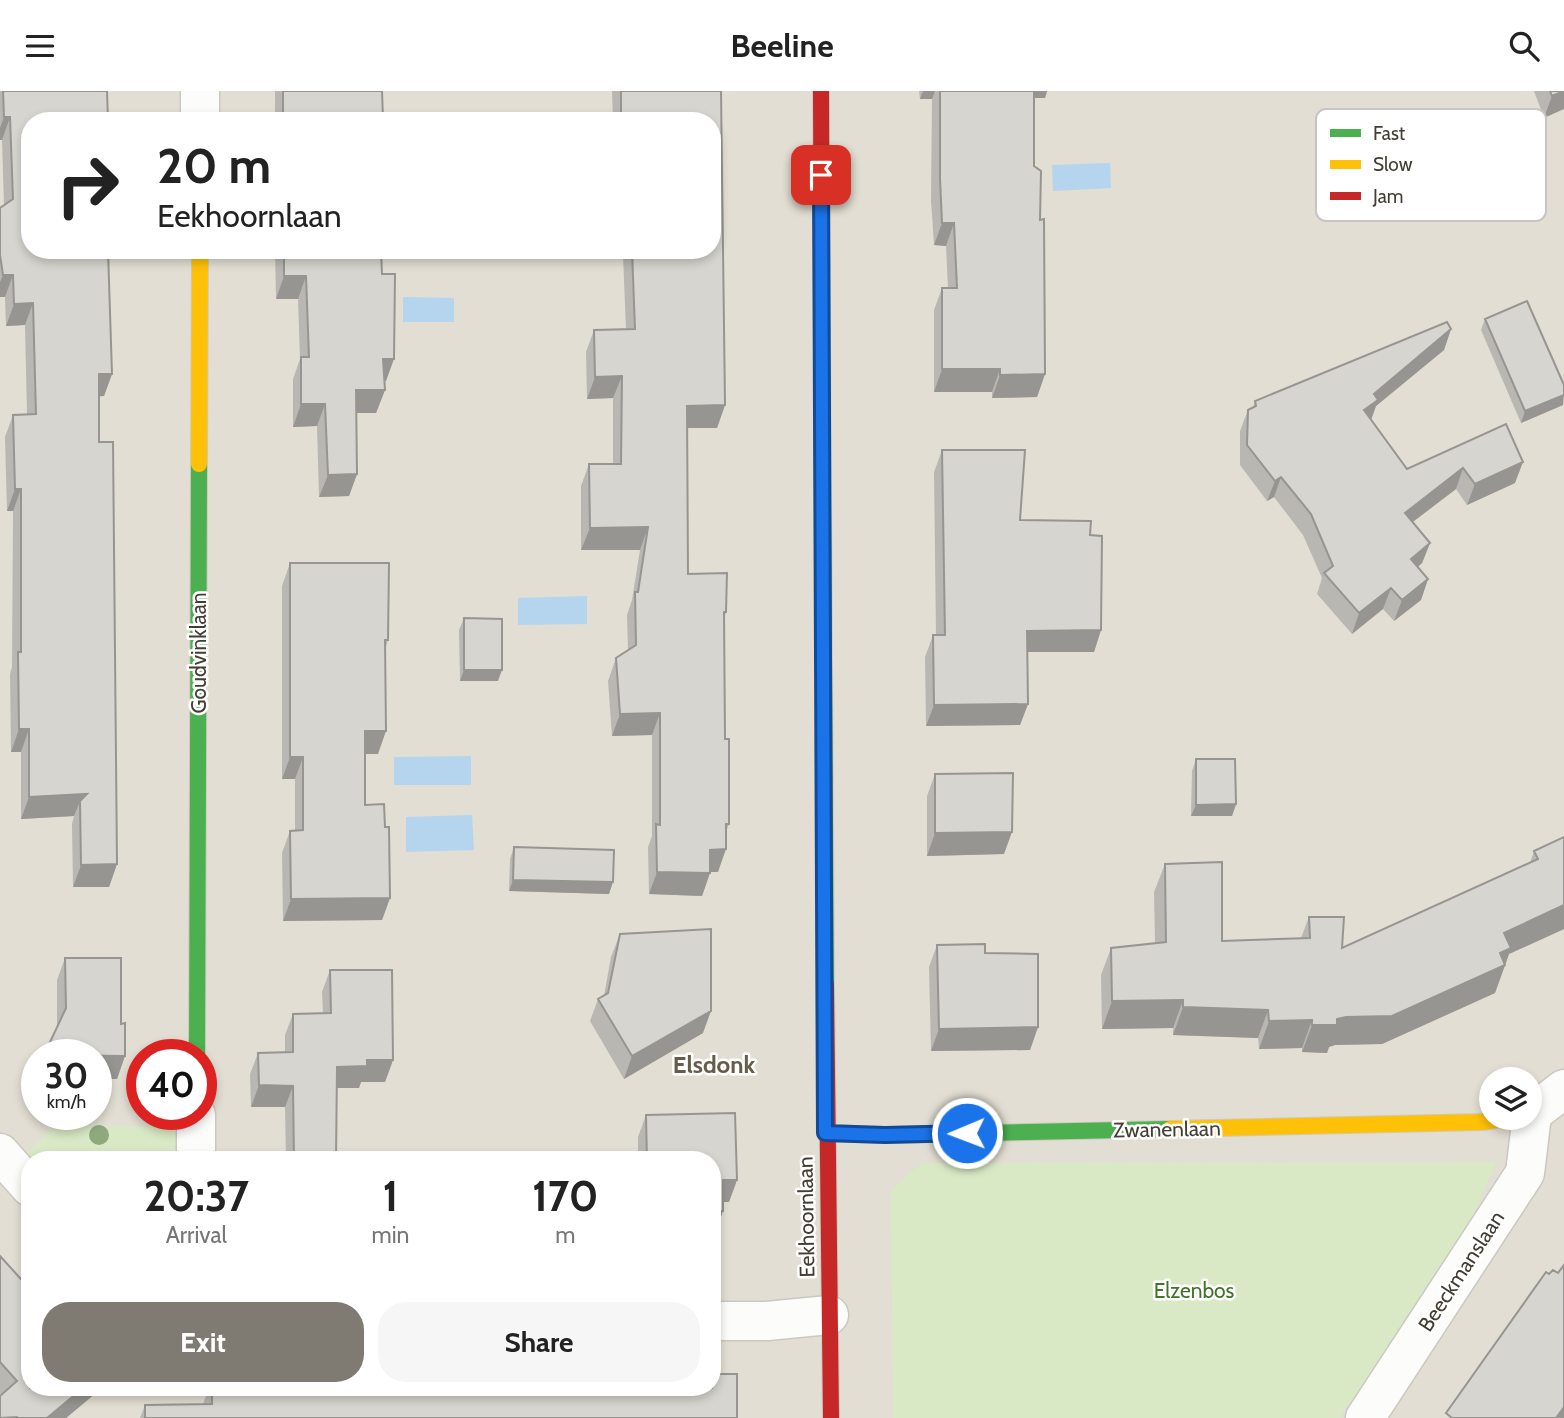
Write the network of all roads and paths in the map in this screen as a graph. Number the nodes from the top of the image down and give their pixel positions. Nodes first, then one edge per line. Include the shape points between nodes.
1 (200, 91) edge
2 (821, 91) edge
3 (200, 112) edge
4 (200, 259) edge
5 (197, 1039) edge
6 (1564, 1089) edge
7 (1542, 1103) edge
8 (1479, 1122) edge
9 (196, 1130) edge
10 (1523, 1130) edge
11 (825, 1133) junction
12 (196, 1151) edge
13 (0, 1153) edge
14 (21, 1177) edge
15 (829, 1315) junction
16 (721, 1321) edge
17 (831, 1418) edge
18 (1366, 1418) edge

1 - 3 street
2 - 11 street, Eekhoornlaan
4 - 5 street, Goudvinklaan
6 - 7 street
8 - 11 street, Zwanenlaan
9 - 12 street
10 - 18 street, Beeckmanslaan via 1525,1173
11 - 15 street, Eekhoornlaan
13 - 14 street
15 - 16 street
15 - 17 street, Eekhoornlaan

